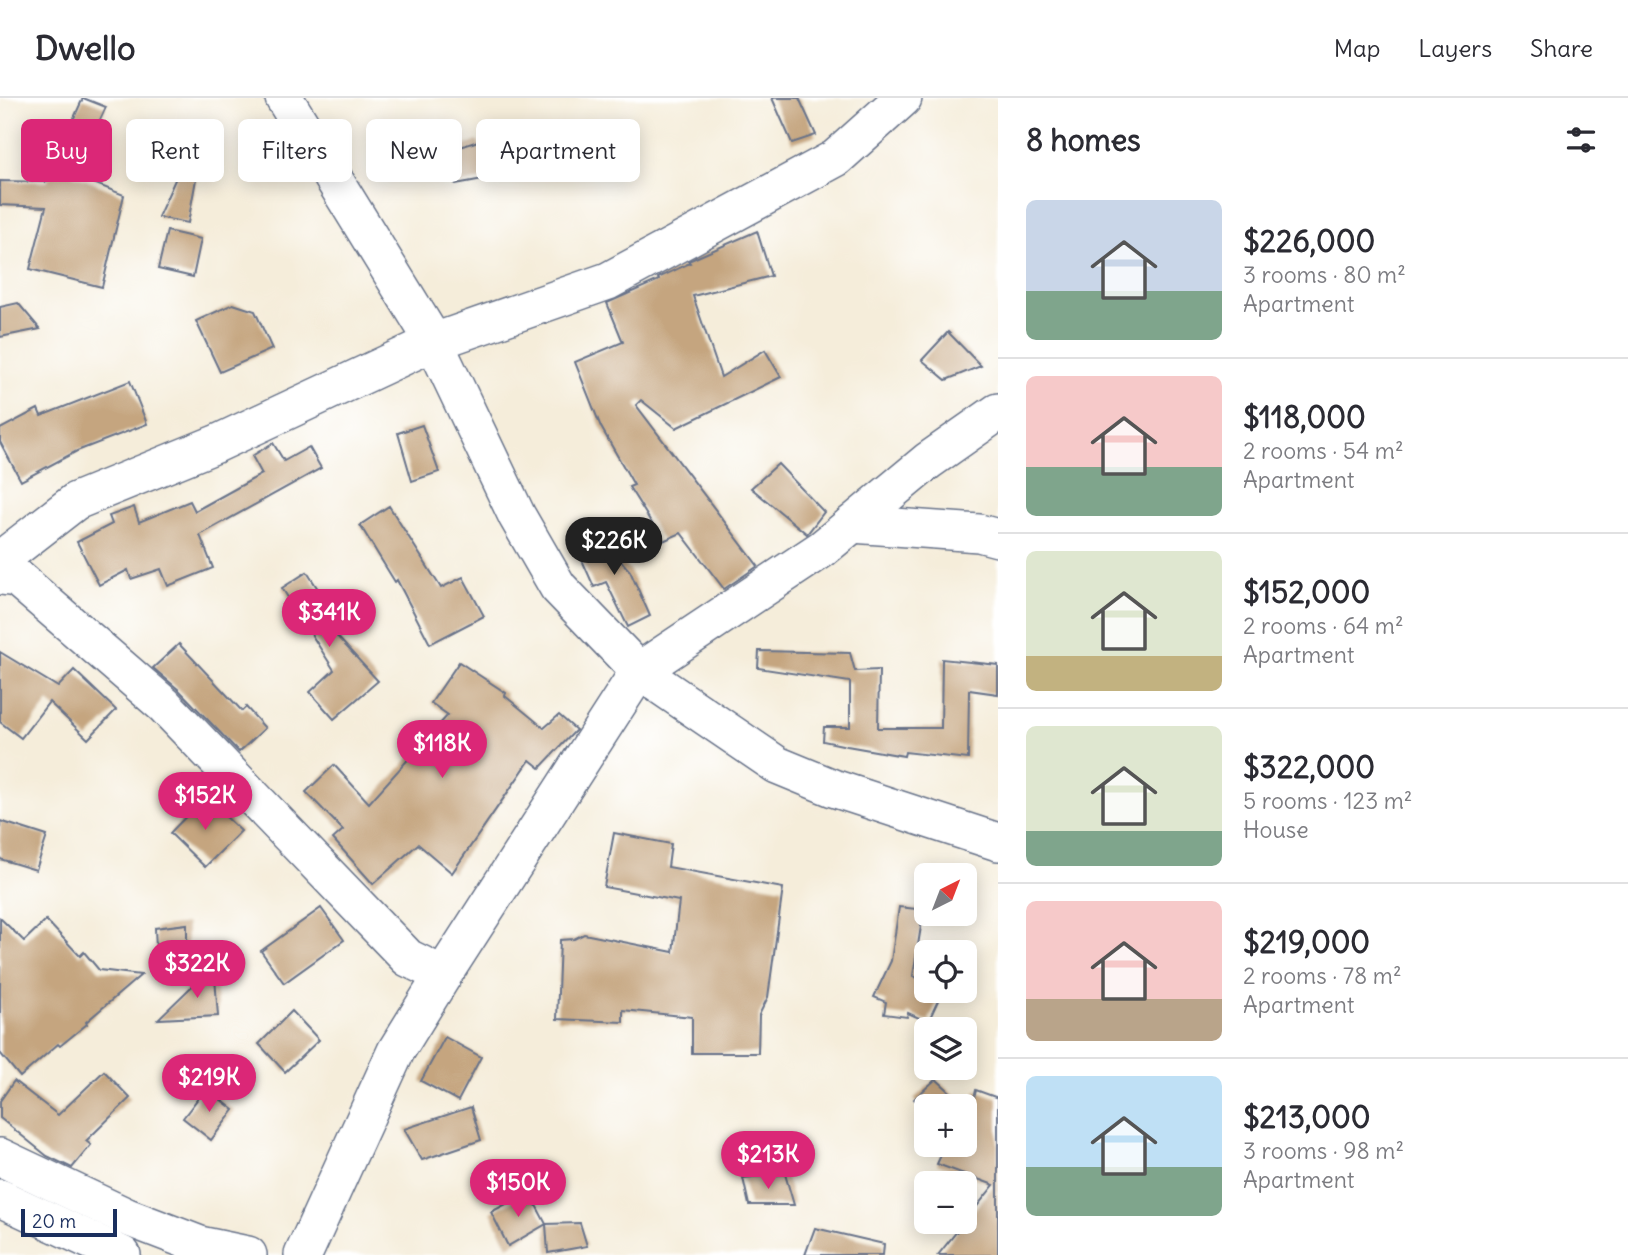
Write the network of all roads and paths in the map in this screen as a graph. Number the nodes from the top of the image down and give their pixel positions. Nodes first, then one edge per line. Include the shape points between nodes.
1 (284, 98) edge
2 (903, 98) edge
3 (434, 342) junction
4 (998, 412) edge
5 (852, 524) junction
6 (998, 538) edge
7 (0, 560) edge
8 (0, 576) edge
9 (639, 671) junction
10 (998, 842) edge
11 (443, 975) junction
12 (0, 1157) edge
13 (0, 1198) edge
14 (122, 1255) edge
15 (248, 1255) edge
16 (303, 1255) edge

1 - 3 street
2 - 3 street via 836,158 608,282
3 - 7 street via 216,444 76,501
3 - 9 street via 517,516 558,587
4 - 5 street via 928,461
5 - 6 street
5 - 9 street via 822,549
8 - 11 street via 18,578 164,705 408,958
9 - 10 street via 777,765
9 - 11 street
11 - 16 street via 396,1051
12 - 15 street via 127,1217 200,1245
13 - 14 street

